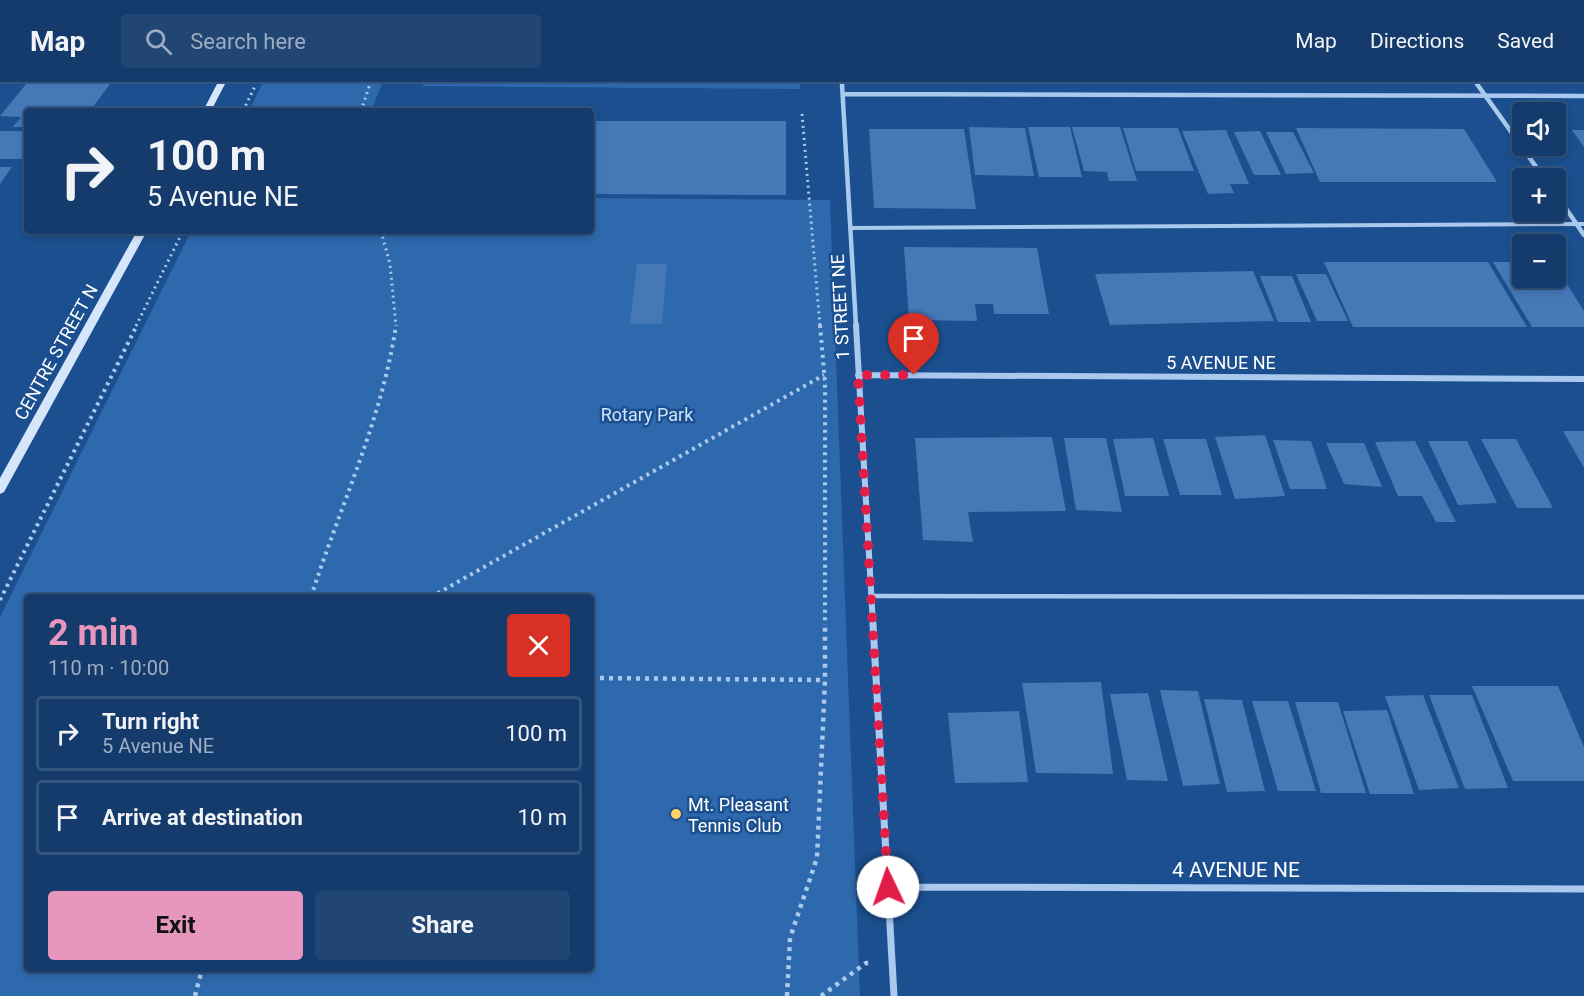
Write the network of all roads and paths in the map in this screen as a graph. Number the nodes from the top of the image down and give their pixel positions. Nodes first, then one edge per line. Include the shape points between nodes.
1 (221, 84) edge
2 (256, 84) edge
3 (370, 84) edge
4 (842, 84) edge
5 (1478, 84) edge
6 (843, 94) junction
7 (1486, 96) junction
8 (1584, 96) edge
9 (209, 108) edge
10 (244, 108) edge
11 (362, 108) edge
12 (802, 114) dead end
13 (1537, 168) edge
14 (1566, 208) edge
15 (1577, 224) junction
16 (1584, 224) edge
17 (851, 228) junction
18 (140, 234) edge
19 (182, 234) edge
20 (382, 234) edge
21 (1584, 235) edge
22 (824, 375) junction
23 (858, 375) junction
24 (1584, 379) edge
25 (0, 489) edge
26 (312, 594) edge
27 (436, 594) edge
28 (871, 596) junction
29 (1584, 597) edge
30 (0, 600) edge
31 (594, 678) edge
32 (825, 680) junction
33 (888, 887) junction
34 (1584, 889) edge
35 (892, 964) junction
36 (201, 972) edge
37 (195, 996) edge
38 (787, 996) edge
39 (821, 996) edge
40 (894, 996) edge

1 - 9 main road
2 - 10 path
3 - 11 path
4 - 6 street, 1 STREET NE
5 - 7 street
6 - 7 street
6 - 17 street, 1 STREET NE
7 - 8 street
7 - 13 street
12 - 22 path
14 - 15 street
15 - 16 lane
15 - 17 lane
15 - 21 street
17 - 23 street, 1 STREET NE
18 - 25 main road, CENTRE STREET N
19 - 30 path
20 - 26 path via 389,250 397,323 387,379
22 - 27 path
22 - 32 path
23 - 24 street, 5 AVENUE NE
23 - 28 street, 1 STREET NE
28 - 29 lane
28 - 33 street, 1 STREET NE
31 - 32 path
32 - 38 path via 817,858 790,938
33 - 34 street, 4 AVENUE NE
33 - 35 street, 1 STREET NE
35 - 39 path via 866,963
35 - 40 street, 1 STREET NE
36 - 37 path

